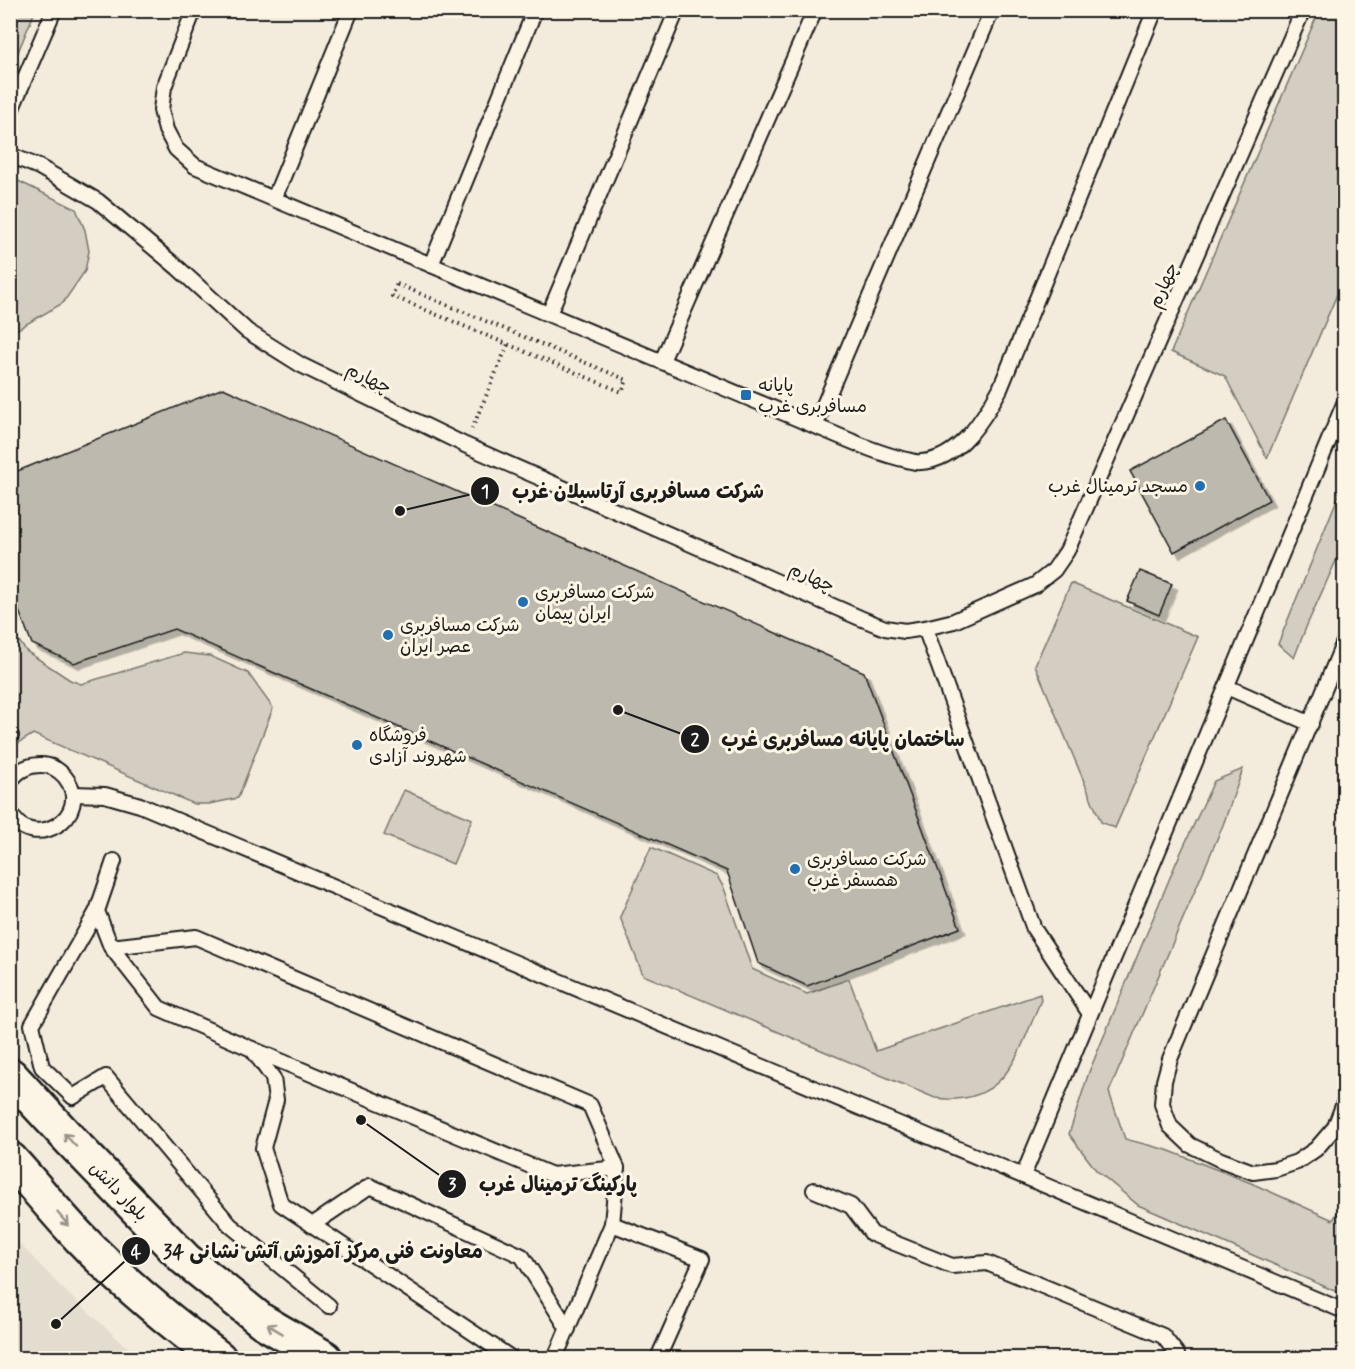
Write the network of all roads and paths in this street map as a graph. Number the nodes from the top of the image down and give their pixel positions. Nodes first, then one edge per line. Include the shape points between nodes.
1 (54, 10) edge
2 (194, 10) edge
3 (351, 10) edge
4 (535, 10) edge
5 (677, 10) edge
6 (815, 10) edge
7 (992, 10) edge
8 (1155, 10) edge
9 (1303, 10) edge
10 (10, 113) edge
11 (10, 155) edge
12 (274, 199) junction
13 (431, 265) junction
14 (549, 314) junction
15 (508, 344) junction
16 (662, 361) junction
17 (1344, 404) edge
18 (815, 426) junction
19 (465, 445) junction
20 (925, 628) junction
21 (1344, 642) edge
22 (1227, 687) junction
23 (1311, 724) junction
24 (11, 779) edge
25 (73, 794) junction
26 (10, 813) edge
27 (114, 861) dead end
28 (97, 911) junction
29 (111, 947) junction
30 (1090, 1014) junction
31 (252, 1049) junction
32 (10, 1075) edge
33 (1344, 1103) edge
34 (10, 1159) edge
35 (617, 1168) junction
36 (1023, 1176) junction
37 (814, 1190) dead end
38 (612, 1224) junction
39 (312, 1225) junction
40 (329, 1306) dead end
41 (1344, 1311) edge
42 (568, 1329) junction
43 (219, 1359) edge
44 (325, 1359) edge
45 (511, 1359) edge
46 (555, 1359) edge
47 (658, 1359) edge
48 (1177, 1359) edge

1 - 10 lane
2 - 12 lane via 164,87 161,110 166,130 176,149 195,166
3 - 12 lane
4 - 13 lane
5 - 14 lane
6 - 16 lane
7 - 18 lane
8 - 18 lane via 1000,389 964,442 940,457 920,463 890,456
9 - 20 lane, چهارم via 1067,551 1054,570 1035,585 954,621
11 - 19 lane, چهارم via 98,201 247,331 301,365
12 - 13 lane
13 - 14 lane
14 - 16 lane
15 - 15 path via 622,392 627,380 397,284 392,296
15 - 19 path
16 - 18 lane
17 - 22 lane
19 - 20 lane, چهارم via 885,628
20 - 30 lane via 1034,929
21 - 23 lane
22 - 23 lane
22 - 30 lane
23 - 33 lane via 1170,1059 1162,1104 1170,1126 1190,1145 1253,1172 1297,1162 1316,1149 1335,1127
24 - 25 lane via 22,769 44,765 63,774
25 - 26 lane via 68,815 52,829 30,830
25 - 36 lane via 105,795 140,805
27 - 28 lane
28 - 29 lane
28 - 40 lane via 32,1025 42,1067 73,1097 106,1077 230,1225
29 - 31 lane via 159,1008
29 - 35 lane via 196,937 590,1105
30 - 36 lane
31 - 35 lane via 552,1175
31 - 39 lane via 273,1078 276,1100 263,1148 281,1204
44 -> 32 main road, بلوار دانش via 262,1320 185,1259
34 -> 43 main road via 80,1238 158,1310
35 - 38 lane
36 - 41 lane
37 - 48 lane via 851,1206 872,1234 952,1266 987,1263 1024,1278 1163,1336
38 - 42 lane
38 - 47 lane via 702,1259
39 - 42 lane via 370,1186 522,1256
39 - 45 lane
42 - 46 lane

